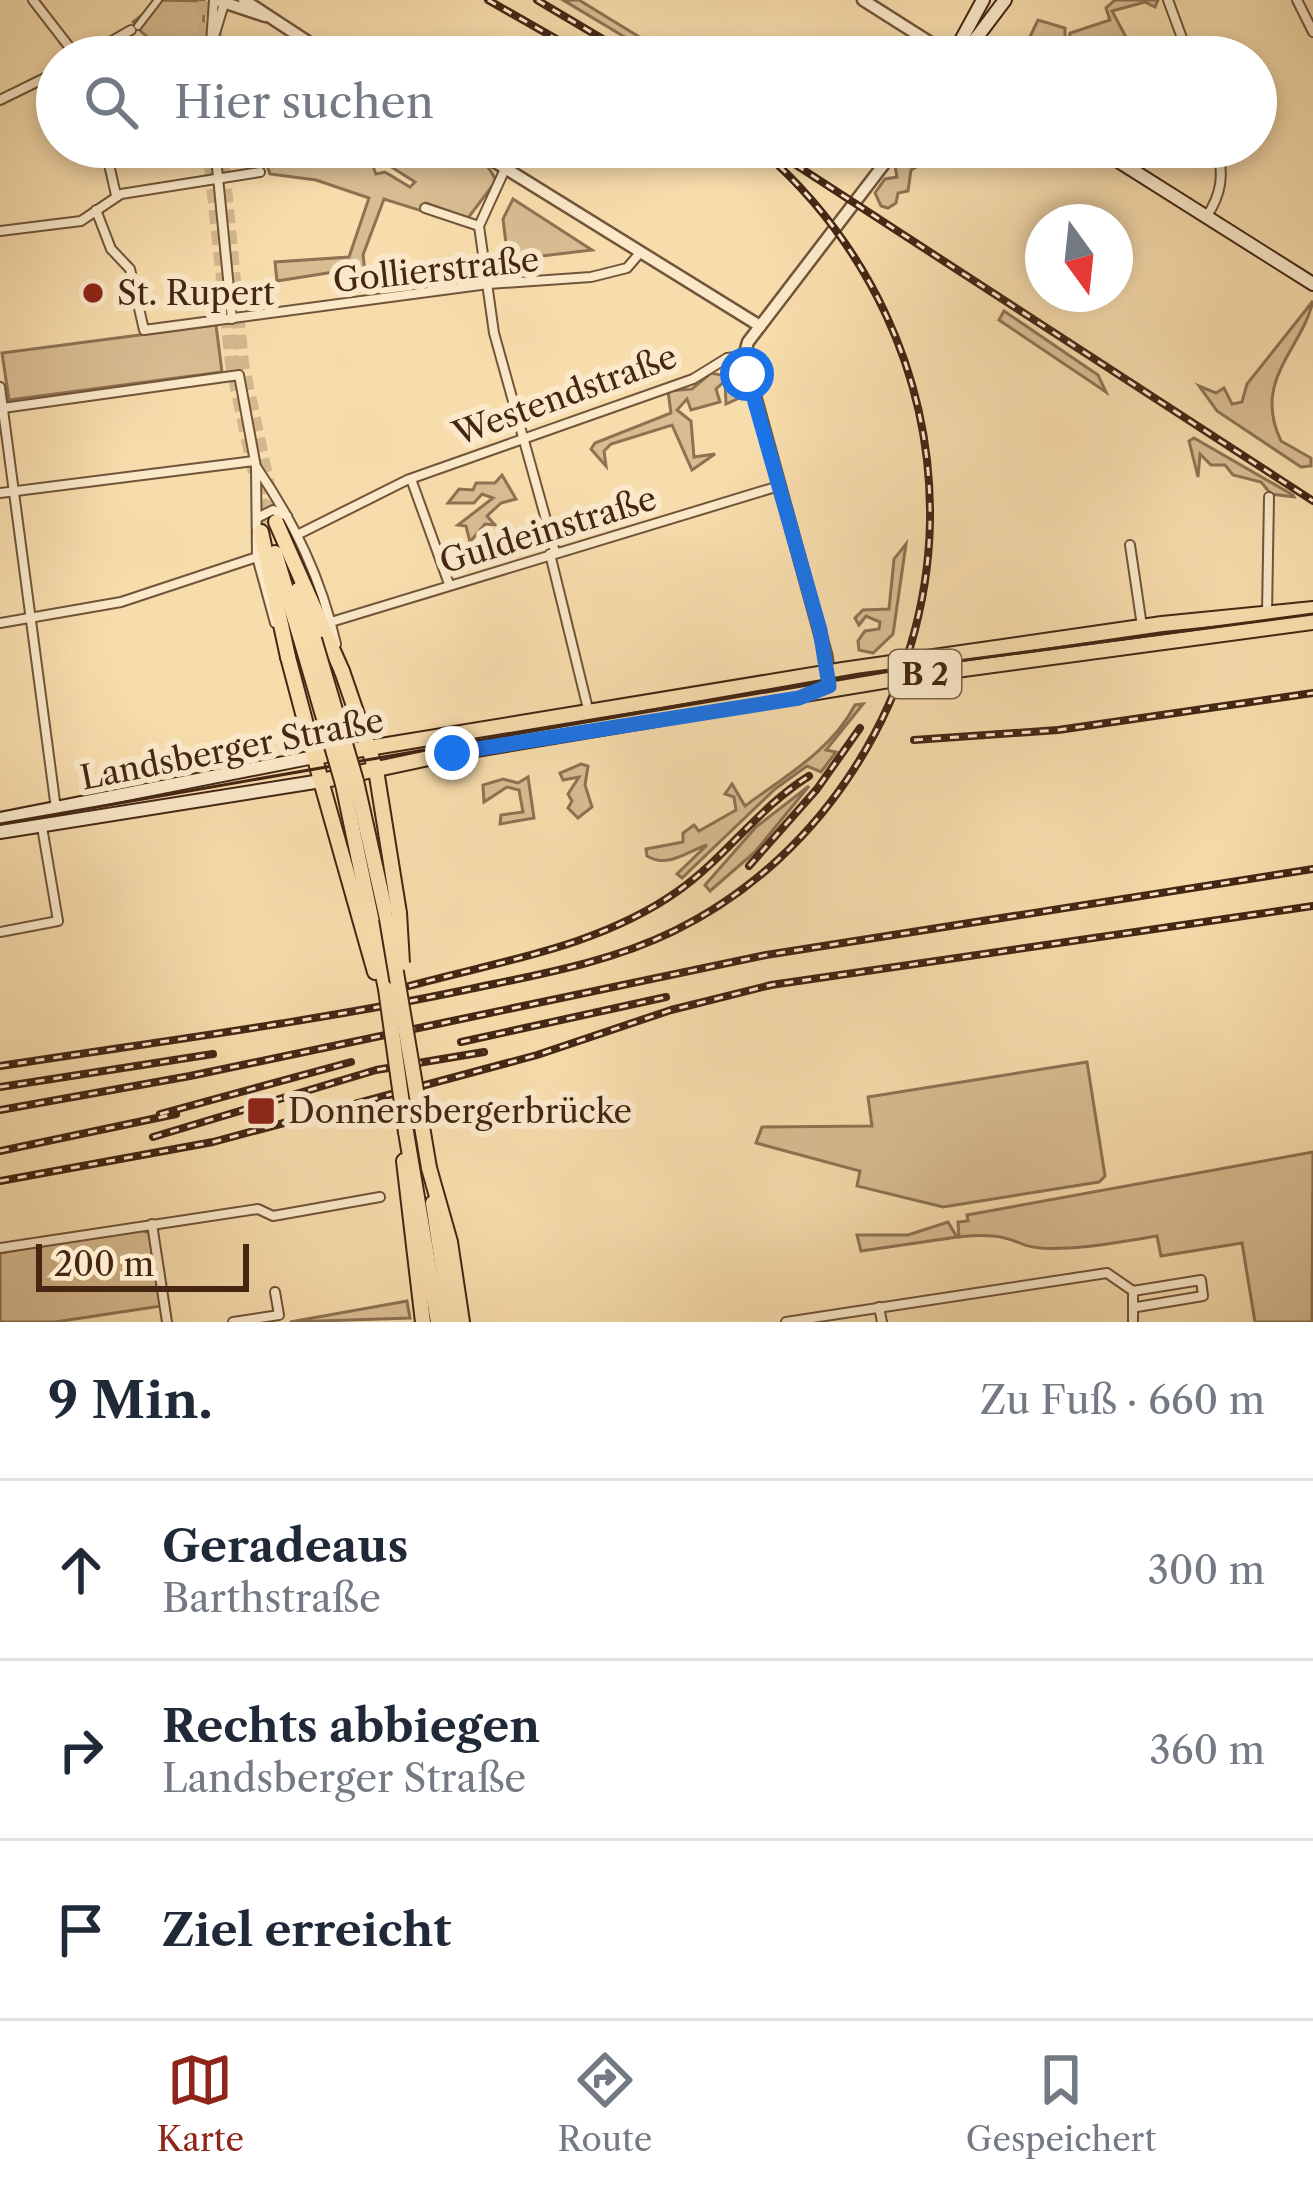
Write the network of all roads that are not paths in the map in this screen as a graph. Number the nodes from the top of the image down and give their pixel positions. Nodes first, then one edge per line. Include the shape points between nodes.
1 (33, 0) edge
2 (158, 0) edge
3 (244, 0) edge
4 (863, 0) edge
5 (983, 0) edge
6 (1005, 0) edge
7 (1168, 0) edge
8 (1297, 0) edge
9 (220, 1) edge
10 (268, 17) junction
11 (134, 28) joint
12 (1313, 32) edge
13 (63, 36) edge
14 (119, 36) edge
15 (213, 36) tunnel mouth
16 (298, 36) edge
17 (923, 36) edge
18 (963, 36) edge
19 (975, 36) edge
20 (1181, 36) edge
21 (36, 82) edge
22 (0, 100) edge
23 (110, 168) edge
24 (218, 168) edge
25 (881, 168) edge
26 (1130, 168) edge
27 (1221, 168) edge
28 (505, 169) joint
29 (260, 172) dead end
30 (219, 178) junction
31 (116, 195) junction
32 (425, 208) dead end
33 (96, 210) junction
34 (1207, 216) junction
35 (479, 226) junction
36 (0, 231) edge
37 (636, 258) junction
38 (488, 284) junction
39 (1313, 284) edge
40 (232, 319) junction
41 (760, 326) junction
42 (744, 356) junction
43 (0, 387) edge
44 (3, 408) junction
45 (525, 439) junction
46 (255, 464) junction
47 (411, 478) junction
48 (779, 486) junction
49 (269, 487) junction
50 (16, 492) junction
51 (0, 493) edge
52 (255, 493) junction
53 (1269, 497) dead end
54 (270, 523) junction
55 (299, 534) junction
56 (1130, 544) dead end
57 (552, 553) junction
58 (257, 557) junction
59 (449, 584) junction
60 (1313, 609) edge
61 (1267, 613) junction
62 (32, 617) junction
63 (0, 622) edge
64 (331, 622) junction
65 (1313, 622) edge
66 (1142, 627) junction
67 (308, 641) junction
68 (1144, 645) junction
69 (288, 657) junction
70 (342, 671) junction
71 (830, 673) junction
72 (799, 698) junction
73 (589, 715) junction
74 (365, 748) junction
75 (314, 757) junction
76 (376, 770) junction
77 (321, 781) junction
78 (56, 810) junction
79 (0, 819) edge
80 (42, 825) junction
81 (0, 832) edge
82 (0, 932) edge
83 (403, 998) junction
84 (388, 1011) junction
85 (406, 1132) junction
86 (380, 1197) dead end
87 (152, 1224) junction
88 (0, 1248) edge
89 (1133, 1291) junction
90 (275, 1292) dead end
91 (1137, 1306) junction
92 (879, 1307) junction
93 (458, 1320) edge
94 (423, 1321) edge
95 (166, 1322) edge
96 (233, 1322) edge
97 (438, 1322) edge
98 (786, 1322) edge
99 (882, 1322) edge
100 (1133, 1322) edge

1 - 13 street
2 - 11 street
3 - 10 street
4 - 17 street
5 - 18 main road
6 - 19 main road
7 - 20 street
8 - 12 street
9 - 10 street
9 - 15 street
10 - 16 street
11 - 14 street
21 - 22 street
23 - 31 street
24 - 30 street
25 - 41 street
26 - 34 main road
27 - 34 street via 1220,195
28 - 35 street
28 - 37 street
29 - 30 street
30 - 31 street
30 - 40 street
31 - 33 street
32 - 35 street
33 - 36 street via 77,222
33 - 40 street, Gollierstraße via 111,249 130,269 139,327
34 - 39 main road
35 - 38 street
37 - 38 street, Gollierstraße via 591,277
37 - 41 street
38 - 40 street, Gollierstraße
38 - 45 street
41 - 42 street
42 - 45 street, Westendstraße
42 - 48 street
43 - 44 street
44 - 46 street via 239,375
44 - 50 street
45 - 47 street, Westendstraße
45 - 57 street
46 - 49 street
46 - 50 street
46 - 52 street
47 - 55 street, Westendstraße
47 - 59 street
48 - 57 street, Guldeinstraße
48 - 71 street
49 - 52 street
49 - 54 street
50 - 51 street
50 - 62 street
52 - 54 street
53 - 61 street
54 - 55 street
54 - 58 street
54 - 67 main road
54 - 69 main road
54 - 70 main road
55 - 64 street
56 - 66 street
57 - 59 street, Guldeinstraße
57 - 73 street
58 - 62 street via 121,602
58 - 69 street
59 - 64 street, Guldeinstraße
60 - 61 main road, Landsberger Straße / B 2
61 - 66 main road, Landsberger Straße / B 2
62 - 63 street
62 - 78 street
64 - 70 street
65 - 68 main road, Landsberger Straße / B 2
66 - 68 street
66 - 71 main road, Landsberger Straße / B 2
67 - 83 main road, bridge via 364,813
67 - 84 main road, bridge
68 - 72 main road, Landsberger Straße / B 2
69 - 75 main road
70 - 74 main road
71 - 72 street, Landsberger Straße via 828,687
71 - 73 main road, Landsberger Straße / B 2
72 - 76 main road, Landsberger Straße / B 2
73 - 74 main road, Landsberger Straße / B 2
74 - 75 main road, Landsberger Straße
74 - 76 main road
75 - 77 main road
75 - 78 main road, Landsberger Straße
76 - 77 main road, Landsberger Straße / B 2
76 - 83 main road, bridge via 399,913
77 - 80 main road, Landsberger Straße
77 - 84 main road
78 - 79 main road, Landsberger Straße
80 - 81 main road, Landsberger Straße
80 - 82 street via 58,921
83 - 93 main road, bridge
84 - 85 main road, bridge
85 - 94 main road
85 - 97 main road
86 - 87 street via 273,1216 258,1209
87 - 88 street
87 - 95 street
89 - 91 street
89 - 91 street via 1201,1280 1203,1296
89 - 92 street via 1120,1277 1102,1274
90 - 96 street via 278,1315
91 - 100 street
92 - 98 street
92 - 99 street

